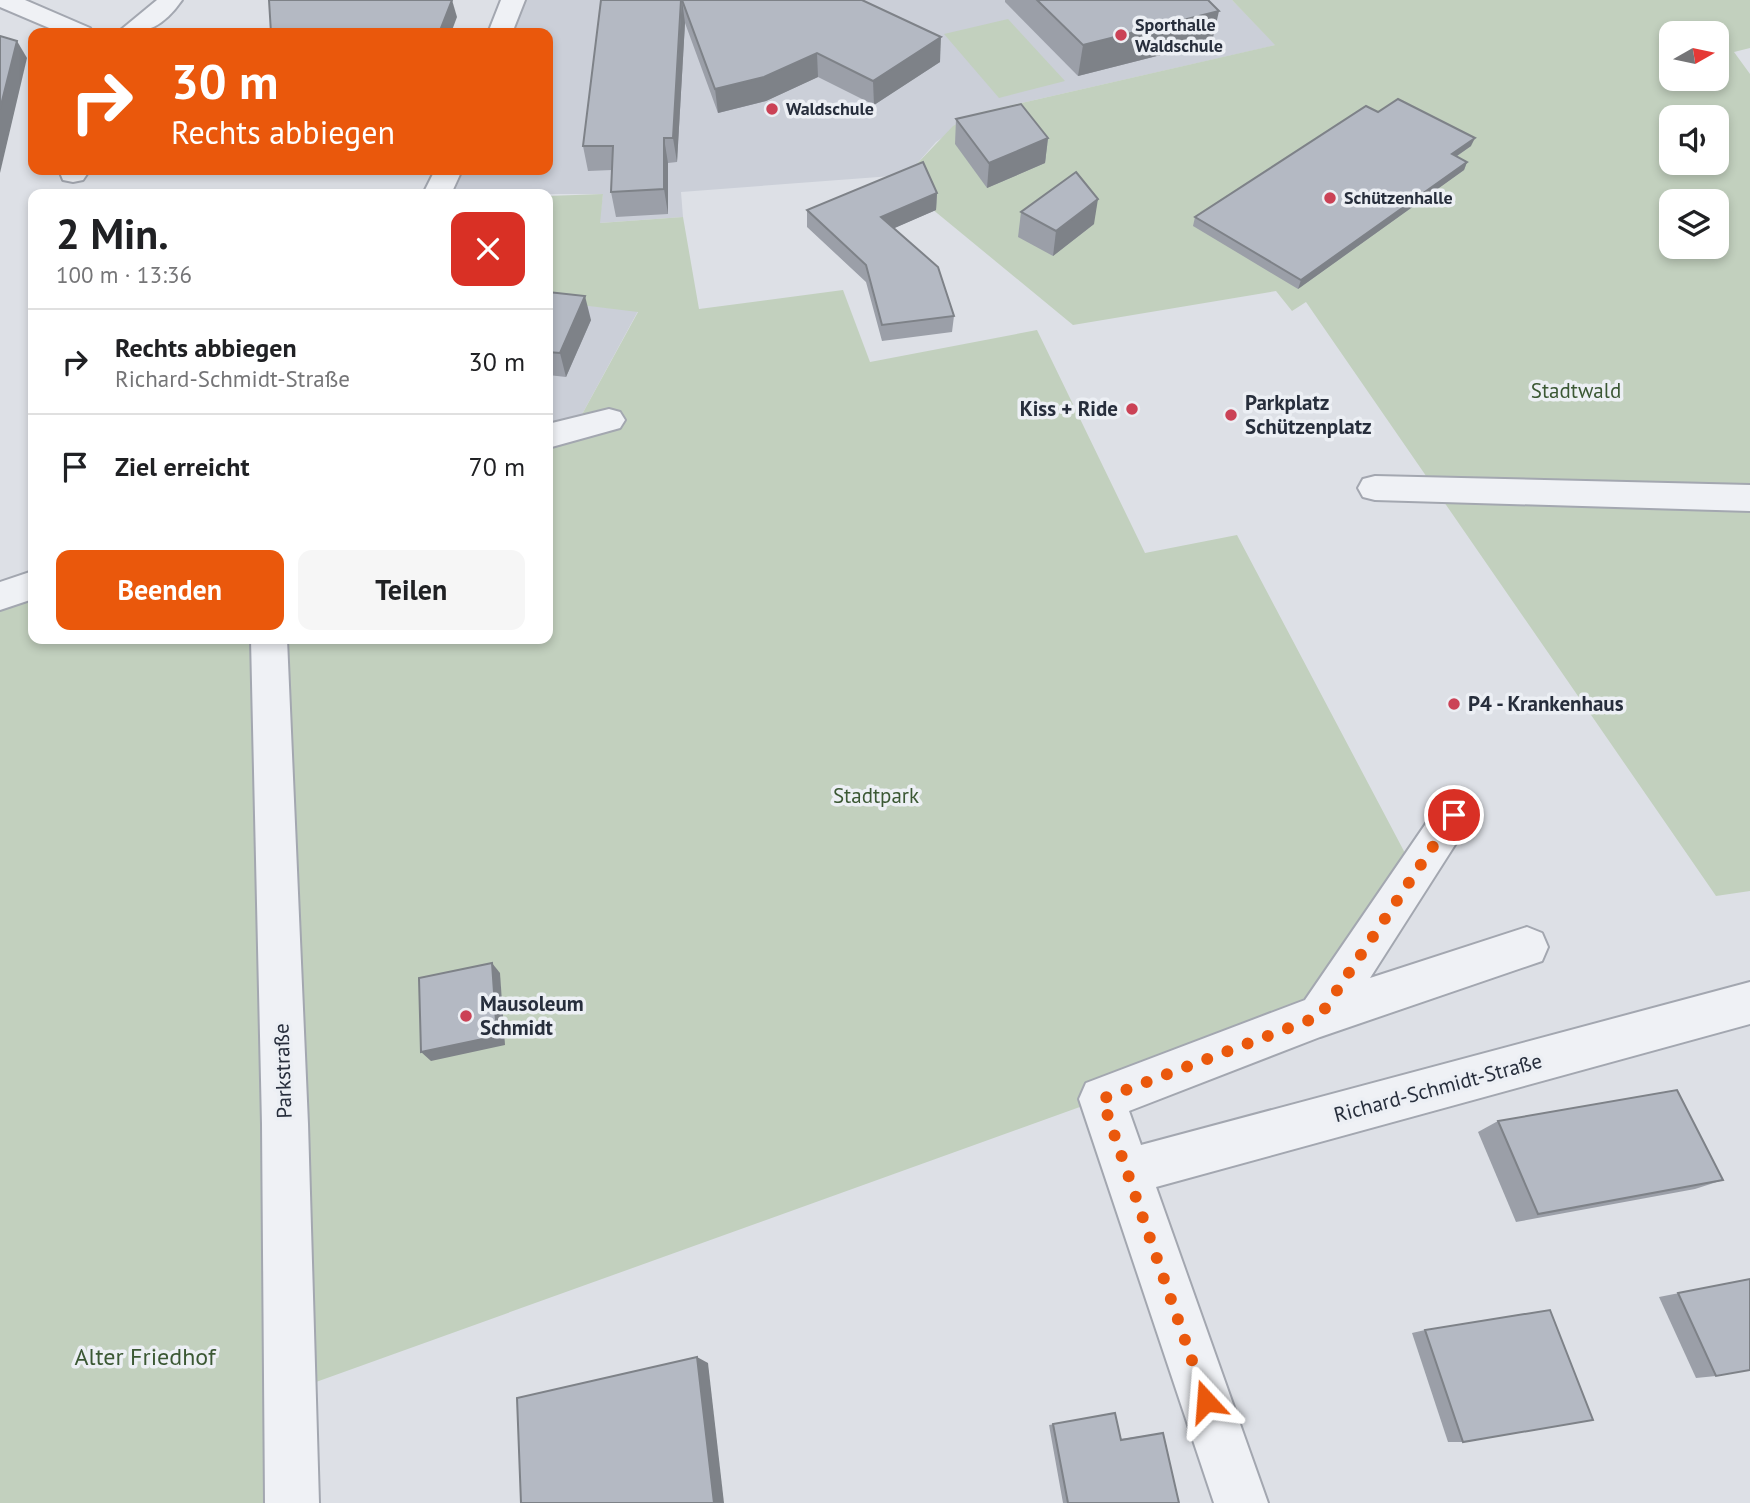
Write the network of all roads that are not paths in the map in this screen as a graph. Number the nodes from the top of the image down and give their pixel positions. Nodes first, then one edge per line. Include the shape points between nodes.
1 (0, 0) edge
2 (170, 0) edge
3 (513, 0) edge
4 (69, 28) edge
5 (136, 28) edge
6 (502, 28) edge
7 (609, 420) dead end
8 (553, 435) edge
9 (1375, 488) dead end
10 (1750, 498) edge
11 (28, 587) edge
12 (0, 596) edge
13 (269, 644) edge
14 (1454, 815) dead end
15 (1527, 947) dead end
16 (1750, 1003) edge
17 (1320, 1016) junction
18 (1127, 1172) junction
19 (292, 1503) edge
20 (1241, 1503) edge

1 - 4 street
2 - 5 street
3 - 6 street
7 - 8 street
9 - 10 street
11 - 12 street
13 - 19 street, Parkstraße
14 - 17 street
15 - 17 street
16 - 18 street, Richard-Schmidt-Straße
17 - 18 street via 1102,1099
18 - 20 street

